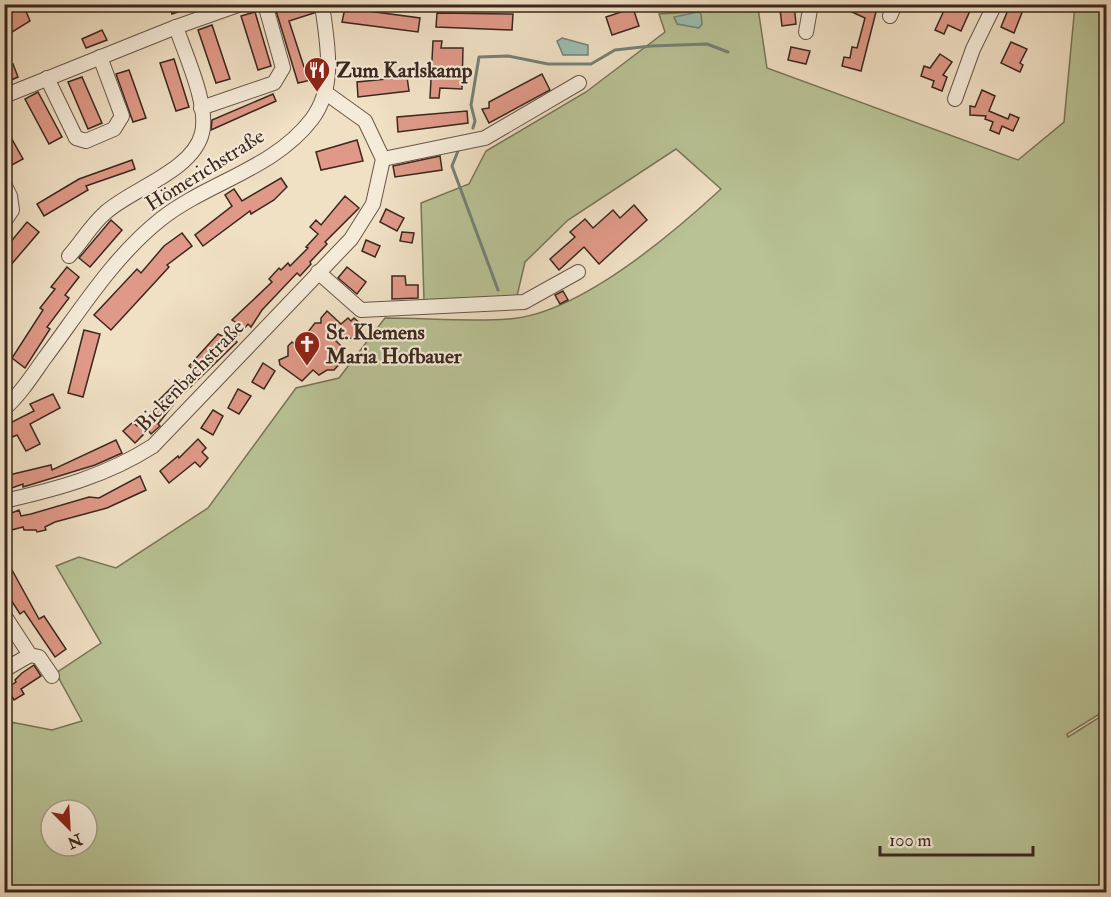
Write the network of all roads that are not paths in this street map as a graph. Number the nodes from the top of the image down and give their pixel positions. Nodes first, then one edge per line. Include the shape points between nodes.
1 (241, 4) edge
2 (265, 4) edge
3 (322, 4) edge
4 (811, 4) edge
5 (995, 4) edge
6 (176, 27) junction
7 (806, 32) dead end
8 (100, 57) junction
9 (47, 78) junction
10 (579, 83) dead end
11 (326, 93) junction
12 (4, 96) edge
13 (955, 99) dead end
14 (201, 108) junction
15 (383, 159) junction
16 (4, 184) edge
17 (4, 222) edge
18 (69, 256) dead end
19 (318, 272) junction
20 (578, 272) dead end
21 (4, 409) edge
22 (4, 501) edge
23 (4, 615) edge
24 (30, 656) junction
25 (4, 670) edge
26 (51, 676) dead end

1 - 6 street
2 - 14 street via 283,68 279,76 274,83
3 - 11 street, Hömerichstraße via 329,69
4 - 7 street
5 - 13 street
6 - 8 street
6 - 14 street
8 - 9 street
8 - 9 street via 122,116 114,129 86,141 76,138
9 - 12 street
10 - 15 street via 485,138
11 - 15 street via 365,121
11 - 21 street, Hömerichstraße via 295,138 163,217 132,243
14 - 18 street via 202,133 195,148 178,166 104,214
15 - 19 street, Bickenbachstraße via 374,204 351,238
16 - 17 street via 12,210
19 - 20 street via 361,310 524,302
19 - 22 street, Bickenbachstraße via 153,446 125,464 71,485
23 - 24 street
24 - 25 street
24 - 26 street via 39,657

